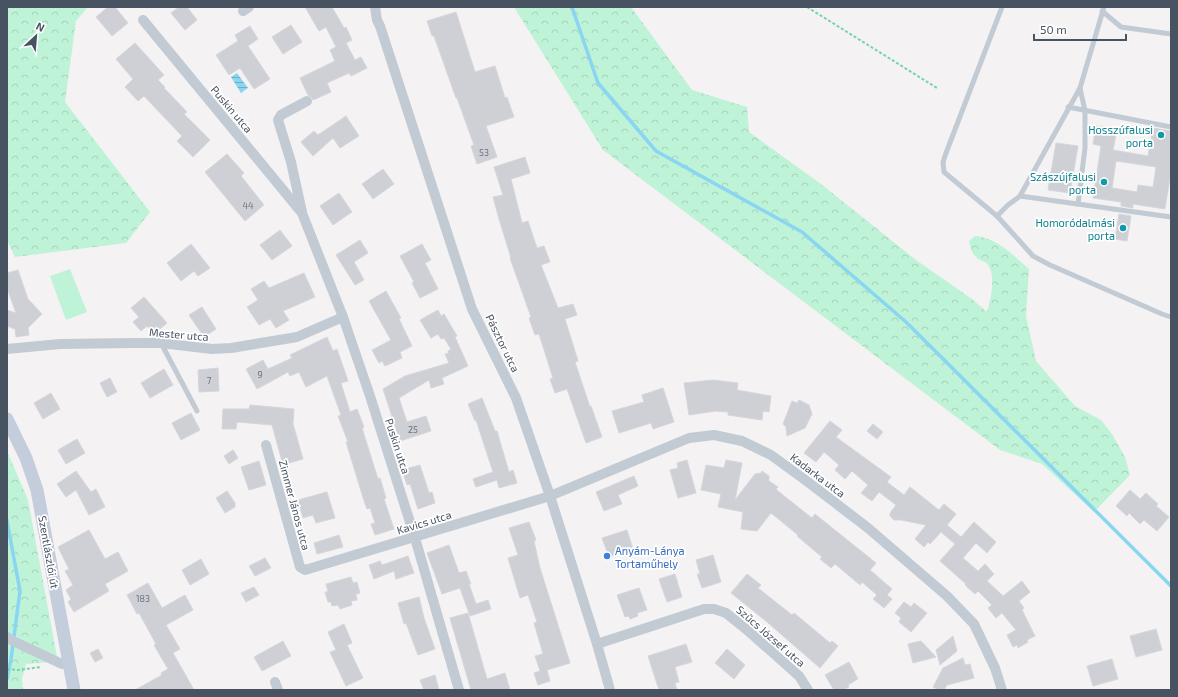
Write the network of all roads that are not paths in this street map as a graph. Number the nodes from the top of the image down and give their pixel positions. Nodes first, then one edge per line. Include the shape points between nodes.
1 (369, 7) edge
2 (375, 7) edge
3 (1002, 7) edge
4 (1103, 9) edge
5 (143, 20) dead end
6 (377, 20) junction
7 (1171, 34) edge
8 (1080, 88) junction
9 (306, 101) dead end
10 (1068, 108) junction
11 (1085, 111) junction
12 (1171, 127) edge
13 (1020, 196) junction
14 (1078, 204) junction
15 (1171, 210) edge
16 (302, 213) junction
17 (997, 216) junction
18 (1170, 217) edge
19 (343, 316) junction
20 (1171, 317) edge
21 (161, 343) junction
22 (7, 349) edge
23 (197, 411) dead end
24 (7, 419) edge
25 (266, 445) dead end
26 (550, 496) junction
27 (415, 538) junction
28 (304, 570) joint
29 (7, 637) edge
30 (597, 644) junction
31 (68, 662) junction
32 (74, 690) edge
33 (459, 690) edge
34 (610, 690) edge
35 (808, 690) edge
36 (1002, 690) edge

1 - 6 street
2 - 6 street, Pásztor utca
3 - 17 lane via 943,162 944,172
4 - 7 lane via 1121,27
4 - 8 lane
5 - 16 street, Puskin utca
6 - 26 street, Pásztor utca via 472,309 516,398
8 - 10 lane
8 - 11 lane
9 - 16 street, Puskin utca via 281,115 278,120 291,162
10 - 11 lane
10 - 13 lane
11 - 12 lane
11 - 14 lane via 1085,148
13 - 14 lane
13 - 17 lane
14 - 18 lane
15 - 18 lane
16 - 19 street, Puskin utca
17 - 20 lane via 1033,256
19 - 21 street, Mester utca via 298,337 242,347 212,350
19 - 27 street, Puskin utca
21 - 22 street, Mester utca via 60,344
21 - 23 lane
24 - 31 main road, Szentlászlói út via 26,458 37,490
25 - 28 street, Zimmer János utca via 300,567
26 - 27 street, Kavics utca
26 - 30 street, Pásztor utca
26 - 36 street, Kadarka utca via 689,438 714,435 742,441 771,455 808,482 868,528 947,596 974,624 995,668
27 - 28 street, Kavics utca
27 - 33 street, Puskin utca
29 - 31 street via 62,664
30 - 34 street, Pásztor utca
30 - 35 street, Szűcs József utca via 704,609 714,609 726,613 746,629 799,676
31 - 32 main road, Szentlászlói út

